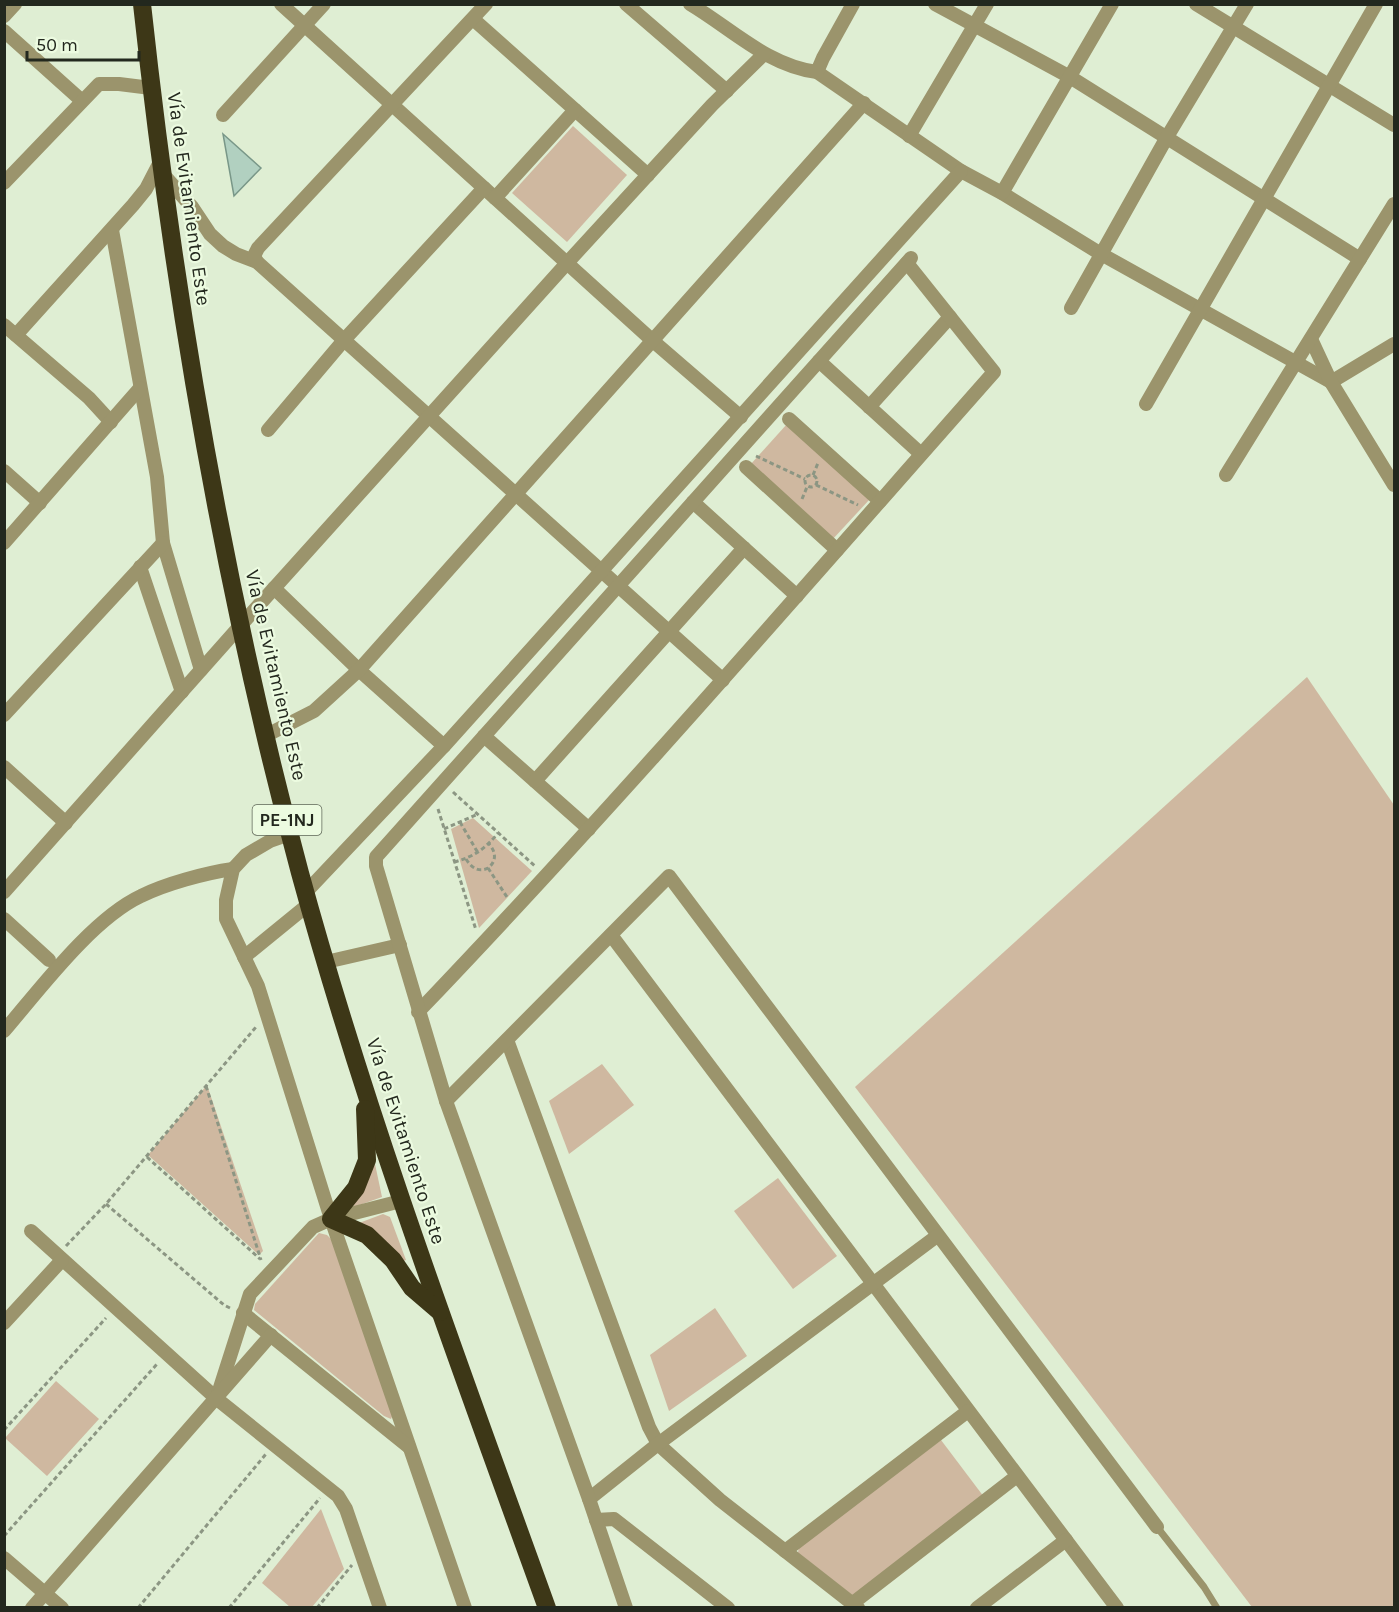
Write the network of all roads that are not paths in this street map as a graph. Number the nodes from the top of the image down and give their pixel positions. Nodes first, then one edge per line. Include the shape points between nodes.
1 (15, 4) edge
2 (142, 4) edge
3 (281, 4) edge
4 (324, 4) edge
5 (486, 4) edge
6 (626, 4) edge
7 (690, 4) edge
8 (720, 4) edge
9 (853, 4) edge
10 (935, 4) edge
11 (987, 4) edge
12 (1112, 4) edge
13 (1196, 4) edge
14 (1247, 4) edge
15 (1376, 4) edge
16 (4, 16) edge
17 (712, 17) junction
18 (473, 19) junction
19 (305, 26) junction
20 (975, 26) junction
21 (1233, 27) junction
22 (4, 31) edge
23 (764, 54) junction
24 (817, 72) junction
25 (1070, 78) junction
26 (1329, 85) junction
27 (151, 88) junction
28 (727, 91) junction
29 (81, 100) junction
30 (864, 103) junction
31 (392, 105) junction
32 (575, 110) junction
33 (223, 115) dead end
34 (1395, 125) edge
35 (909, 136) junction
36 (1167, 137) junction
37 (161, 168) junction
38 (961, 171) junction
39 (648, 175) junction
40 (4, 183) edge
41 (484, 188) junction
42 (1002, 193) junction
43 (1263, 197) junction
44 (495, 198) junction
45 (1395, 204) edge
46 (112, 230) junction
47 (1101, 254) junction
48 (1360, 259) junction
49 (257, 262) junction
50 (567, 263) junction
51 (1071, 308) dead end
52 (1200, 309) junction
53 (950, 317) junction
54 (4, 325) edge
55 (16, 335) junction
56 (1311, 339) junction
57 (344, 340) junction
58 (653, 341) junction
59 (1395, 344) edge
60 (819, 361) junction
61 (1296, 363) junction
62 (1331, 382) junction
63 (140, 388) junction
64 (1146, 404) dead end
65 (869, 406) junction
66 (430, 417) junction
67 (741, 417) junction
68 (789, 419) dead end
69 (111, 422) junction
70 (268, 430) dead end
71 (921, 454) junction
72 (746, 467) dead end
73 (4, 471) edge
74 (1226, 475) dead end
75 (1393, 480) edge
76 (516, 494) junction
77 (880, 501) junction
78 (693, 502) junction
79 (40, 503) junction
80 (4, 543) edge
81 (163, 543) junction
82 (744, 548) junction
83 (837, 550) junction
84 (140, 567) junction
85 (600, 570) junction
86 (618, 586) junction
87 (274, 588) junction
88 (797, 596) junction
89 (240, 626) junction
90 (669, 631) junction
91 (201, 670) junction
92 (359, 670) junction
93 (723, 680) junction
94 (182, 692) junction
95 (4, 715) edge
96 (484, 735) junction
97 (265, 736) junction
98 (444, 746) junction
99 (4, 767) edge
100 (535, 781) junction
101 (66, 823) junction
102 (589, 829) junction
103 (290, 834) junction
104 (233, 869) junction
105 (4, 892) edge
106 (308, 898) junction
107 (4, 919) edge
108 (610, 935) junction
109 (400, 945) junction
110 (244, 957) junction
111 (49, 960) dead end
112 (326, 962) junction
113 (418, 1012) junction
114 (4, 1031) edge
115 (507, 1040) junction
116 (364, 1089) junction
117 (446, 1101) junction
118 (401, 1201) junction
119 (331, 1219) junction
120 (31, 1231) dead end
121 (937, 1236) junction
122 (62, 1260) junction
123 (872, 1284) junction
124 (243, 1313) junction
125 (441, 1313) junction
126 (4, 1323) edge
127 (271, 1335) junction
128 (217, 1399) junction
129 (968, 1411) junction
130 (658, 1444) junction
131 (410, 1448) junction
132 (1017, 1476) junction
133 (589, 1499) junction
134 (596, 1520) junction
135 (1157, 1527) joint
136 (1066, 1540) junction
137 (785, 1551) junction
138 (4, 1558) edge
139 (45, 1593) junction
140 (461, 1606) edge
141 (856, 1606) edge
142 (1114, 1606) edge
143 (32, 1608) edge
144 (62, 1608) edge
145 (380, 1608) edge
146 (547, 1608) edge
147 (626, 1608) edge
148 (728, 1608) edge
149 (977, 1608) edge
150 (1218, 1608) edge

1 - 16 street
2 - 27 highway, Vía de Evitamiento Este / PE-1NJ
3 - 19 street
4 - 19 street
5 - 18 street
6 - 28 street
7 - 17 street
8 - 17 street
9 - 24 street
10 - 20 street
11 - 20 street
12 - 25 street
13 - 21 street
14 - 21 street
15 - 26 street
17 - 23 street
18 - 31 street
18 - 32 street
19 - 31 street
19 - 33 street
20 - 25 street
20 - 35 street
21 - 26 street
21 - 36 street
22 - 29 street
23 - 24 street via 797,70
23 - 28 street
24 - 30 street
25 - 36 street
25 - 42 street
26 - 34 street
26 - 43 street
27 - 29 street via 99,84
27 - 37 highway, Vía de Evitamiento Este / PE-1NJ
28 - 39 street
29 - 40 street
30 - 35 street
30 - 58 street
31 - 41 street
31 - 49 street via 258,248 254,256
32 - 39 street
32 - 44 street
35 - 38 street
36 - 43 street
36 - 47 street
37 - 46 street
37 - 49 street via 210,234 223,246
37 - 89 highway, Vía de Evitamiento Este / PE-1NJ via 178,294
38 - 42 street
38 - 67 street
39 - 50 street
41 - 44 street
41 - 57 street
42 - 47 street
43 - 48 street
43 - 52 street
44 - 50 street
45 - 48 street
46 - 55 street
46 - 63 street
47 - 51 street
47 - 52 street
48 - 56 street
49 - 57 street
50 - 58 street
50 - 66 street
52 - 61 street
52 - 64 street
53 - 60 street via 909,261
53 - 65 street
53 - 71 street via 994,372
54 - 55 street
55 - 69 street
56 - 61 street
56 - 62 street
57 - 66 street
57 - 70 street
58 - 67 street
58 - 76 street
59 - 62 street
60 - 65 street
60 - 78 street
61 - 62 street
61 - 74 street
62 - 75 street
63 - 69 street
63 - 81 street via 157,477
65 - 71 street
66 - 76 street
66 - 87 street
67 - 85 street
68 - 77 street
69 - 79 street
71 - 77 street
72 - 83 street
73 - 79 street
76 - 85 street
76 - 92 street
77 - 83 street
78 - 82 street
78 - 86 street
79 - 80 street
81 - 84 street
81 - 91 street
82 - 88 street
82 - 90 street
83 - 88 street
84 - 94 street
84 - 95 street
85 - 86 street
85 - 98 street
86 - 90 street
86 - 96 street
87 - 89 street
87 - 92 street
88 - 93 street
89 - 91 street
89 - 97 highway, Vía de Evitamiento Este / PE-1NJ
90 - 93 street
90 - 100 street
91 - 94 street
92 - 97 street via 314,711
92 - 98 street
93 - 102 street
94 - 101 street
96 - 100 street
96 - 109 street via 376,856
97 - 103 highway, Vía de Evitamiento Este / PE-1NJ
98 - 106 street
99 - 101 street
100 - 102 street
101 - 105 street
102 - 113 street
103 - 104 street via 246,855
103 - 106 highway, Vía de Evitamiento Este / PE-1NJ
104 - 110 street via 226,919
104 - 114 street via 208,873 141,896 119,909 81,944
106 - 110 street
106 - 112 highway, Vía de Evitamiento Este / PE-1NJ
107 - 111 street
108 - 115 street
108 - 121 street via 669,876
108 - 123 street
109 - 112 street
109 - 113 street
110 - 119 street via 258,986
112 - 116 highway, Vía de Evitamiento Este / PE-1NJ
113 - 117 street
115 - 117 street
115 - 130 street
116 - 118 highway, Vía de Evitamiento Este / PE-1NJ
116 - 119 highway via 366,1160 356,1188
117 - 133 street
118 - 119 street
118 - 125 highway, Vía de Evitamiento Este / PE-1NJ
119 - 124 street via 312,1227 250,1294
119 - 125 highway via 367,1235 393,1260 412,1288
119 - 131 street
120 - 122 street
121 - 123 street
121 - 135 street
122 - 126 street
122 - 128 street
123 - 129 street
123 - 130 street
124 - 127 street
124 - 128 street
125 - 146 highway, Vía de Evitamiento Este / PE-1NJ
127 - 128 street
127 - 131 street
128 - 139 street
128 - 145 street via 338,1496
129 - 132 street
129 - 137 street
130 - 133 street
130 - 137 street
131 - 140 street
132 - 136 street
132 - 141 street
133 - 134 street
134 - 147 street
134 - 148 street via 614,1519
135 - 150 lane
136 - 142 street
136 - 149 street
137 - 141 street
138 - 139 street
139 - 143 street
139 - 144 street

